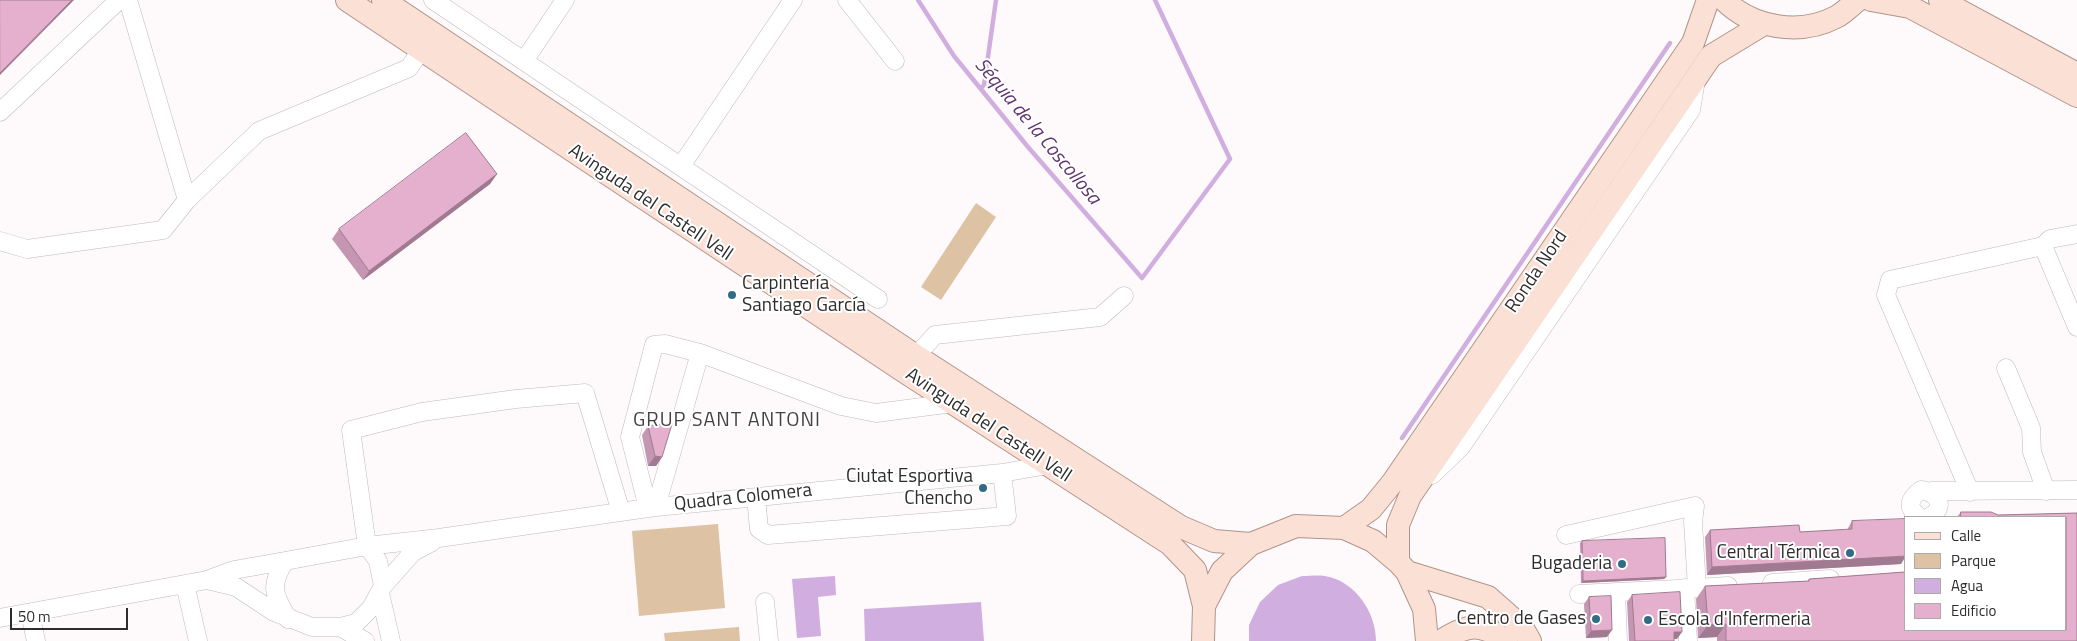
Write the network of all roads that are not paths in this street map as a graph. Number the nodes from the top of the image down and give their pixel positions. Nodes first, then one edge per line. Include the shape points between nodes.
1 (119, 0) edge
2 (128, 0) edge
3 (347, 0) edge
4 (383, 0) edge
5 (433, 0) edge
6 (565, 0) edge
7 (793, 0) edge
8 (847, 0) edge
9 (1708, 0) edge
10 (1724, 0) edge
11 (1858, 0) edge
12 (1871, 0) edge
13 (1940, 0) edge
14 (1762, 25) junction
15 (421, 50) junction
16 (524, 61) junction
17 (895, 61) dead end
18 (2077, 74) edge
19 (2077, 96) edge
20 (0, 112) edge
21 (681, 166) junction
22 (187, 200) junction
23 (2077, 234) edge
24 (0, 241) edge
25 (2043, 246) junction
26 (833, 268) junction
27 (818, 290) junction
28 (1124, 296) dead end
29 (878, 298) dead end
30 (2077, 327) edge
31 (700, 353) junction
32 (916, 356) junction
33 (2006, 368) dead end
34 (952, 403) junction
35 (1048, 464) junction
36 (1002, 472) junction
37 (2077, 490) edge
38 (2046, 491) junction
39 (1967, 492) junction
40 (756, 497) junction
41 (652, 507) junction
42 (1928, 511) edge
43 (621, 512) junction
44 (1344, 528) junction
45 (1566, 536) dead end
46 (439, 538) junction
47 (1250, 544) junction
48 (367, 546) junction
49 (285, 561) junction
50 (1403, 567) junction
51 (1846, 578) edge
52 (207, 580) junction
53 (185, 584) junction
54 (1691, 588) junction
55 (382, 590) junction
56 (1616, 592) junction
57 (1580, 594) dead end
58 (765, 602) dead end
59 (1204, 606) junction
60 (30, 613) junction
61 (0, 618) edge
62 (289, 619) junction
63 (340, 627) junction
64 (36, 641) edge
65 (198, 641) edge
66 (365, 641) edge
67 (391, 641) edge
68 (768, 641) edge
69 (1202, 641) edge
70 (1427, 641) edge
71 (1441, 641) edge
72 (1506, 641) edge
73 (1530, 641) edge
74 (1618, 641) edge
75 (1688, 641) edge

1 - 20 street
2 - 22 street
3 - 15 main road, Avinguda del Castell Vell
4 - 27 main road, Avinguda del Castell Vell
5 - 16 street
6 - 16 street
7 - 21 street
8 - 17 street
9 - 44 main road, Ronda Nord via 1693,43 1399,474 1371,509
10 - 14 main road via 1734,11
11 - 14 main road via 1836,17 1803,28
12 - 19 main road via 1910,7
13 - 18 main road
14 - 50 main road, Ronda Nord via 1710,56 1410,496 1398,525
15 - 22 street via 408,68 259,131
15 - 34 main road, Avinguda del Castell Vell
16 - 21 street
21 - 26 street
22 - 24 street via 163,230 28,249
23 - 25 street via 2050,240
25 - 30 street
25 - 39 street via 1890,280 1886,295
26 - 27 street
26 - 29 street
27 - 32 main road, Avinguda del Castell Vell
28 - 32 street via 1100,317 935,335
31 - 34 street via 841,406 876,413
31 - 41 street
31 - 41 street via 665,344 654,345 630,437
32 - 47 main road, Avinguda del Castell Vell via 1181,527 1214,541
33 - 38 street via 2031,428 2032,452
34 - 35 main road, Avinguda del Castell Vell
35 - 36 street, Quadra Colomera
35 - 59 main road, Avinguda del Castell Vell via 1170,544 1194,570
36 - 40 street, Quadra Colomera
36 - 40 street via 1007,516 768,535 759,529
37 - 38 street
38 - 39 street
39 - 42 street
40 - 41 street, Quadra Colomera
41 - 43 street, Quadra Colomera
43 - 46 street, Quadra Colomera
43 - 48 street via 585,393 516,399 422,412 351,430
44 - 47 main road via 1296,526
44 - 50 main road via 1373,541
45 - 54 street via 1695,506
46 - 48 street, Quadra Colomera
46 - 55 street, Quadra Colomera via 412,552
47 - 59 main road via 1222,570
48 - 49 street, Quadra Colomera
48 - 55 street via 378,561
49 - 52 street, Quadra Colomera via 234,570
49 - 62 street via 276,576 276,598
50 - 70 main road via 1424,609
50 - 73 main road via 1488,597 1522,627
51 - 54 street
52 - 53 street, Quadra Colomera
52 - 62 street, Quadra Colomera via 236,587
53 - 60 street, Quadra Colomera
53 - 65 street
54 - 56 street
54 - 75 street
55 - 63 street, Quadra Colomera via 371,608 356,622
55 - 67 street
56 - 57 street
56 - 74 street
58 - 68 street
59 - 69 main road
60 - 61 street, Quadra Colomera
60 - 64 street
62 - 63 street, Quadra Colomera via 312,627
63 - 66 street
71 - 72 main road via 1469,628 1485,628

